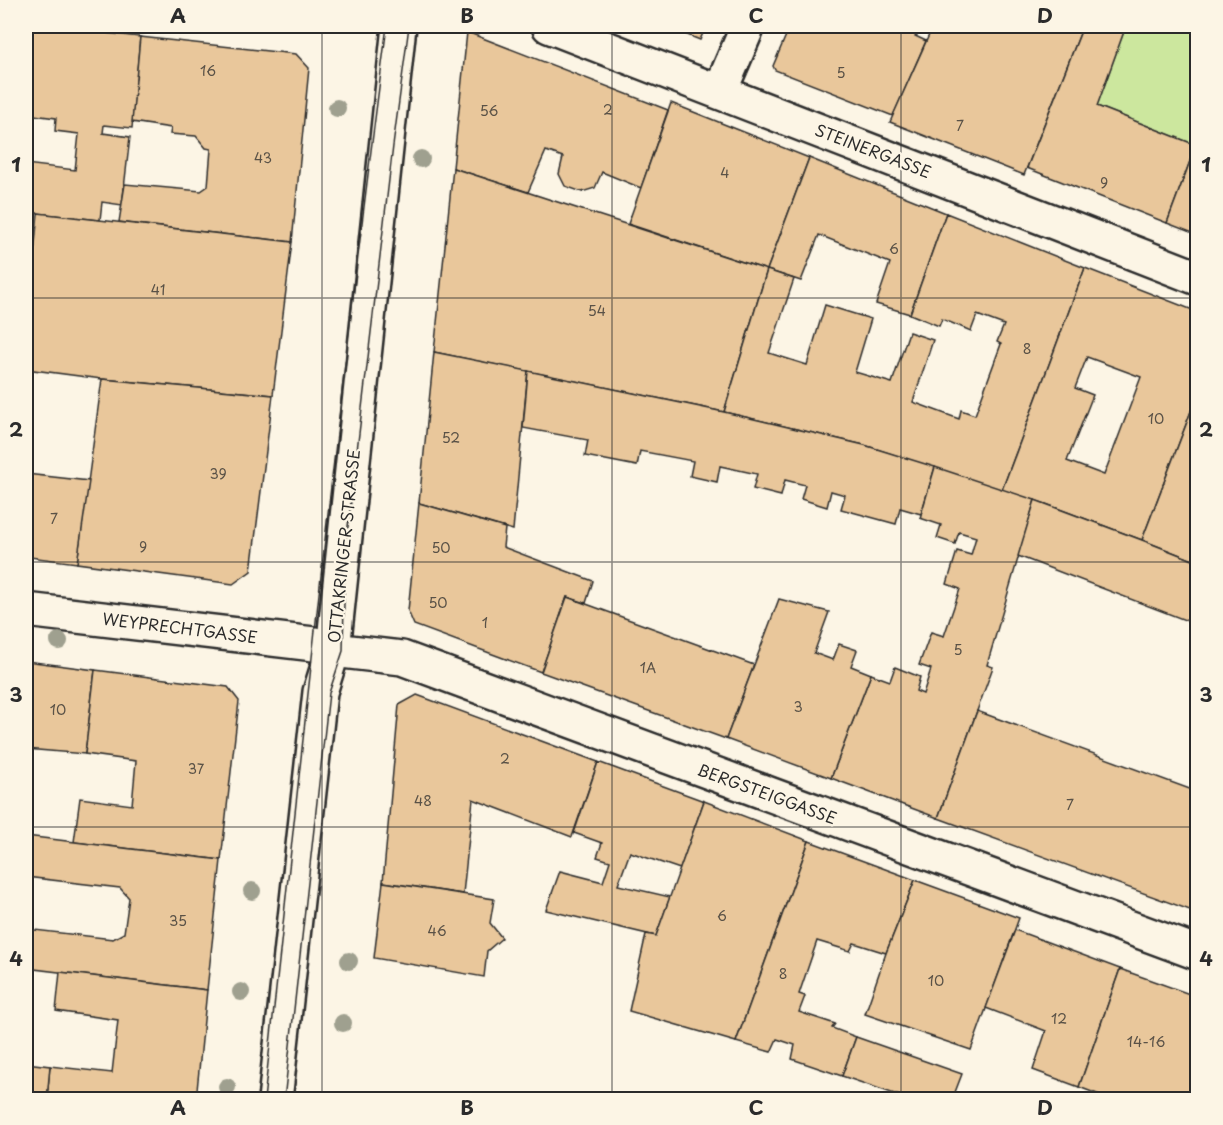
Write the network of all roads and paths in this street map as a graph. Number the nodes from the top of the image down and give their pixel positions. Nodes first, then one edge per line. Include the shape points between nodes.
1 (399, 26) edge
2 (549, 26) edge
3 (747, 26) edge
4 (720, 91) junction
5 (1197, 278) edge
6 (26, 610) edge
7 (333, 650) junction
8 (1197, 953) edge
9 (274, 1100) edge

1 - 7 street, OTTAKRINGER STRASSE
2 - 4 street, STEINERGASSE
3 - 4 street
4 - 5 street, STEINERGASSE
6 - 7 street, WEYPRECHTGASSE via 314,644
7 - 8 street, BERGSTEIGGASSE via 402,658
7 - 9 street, OTTAKRINGER STRASSE via 320,692

